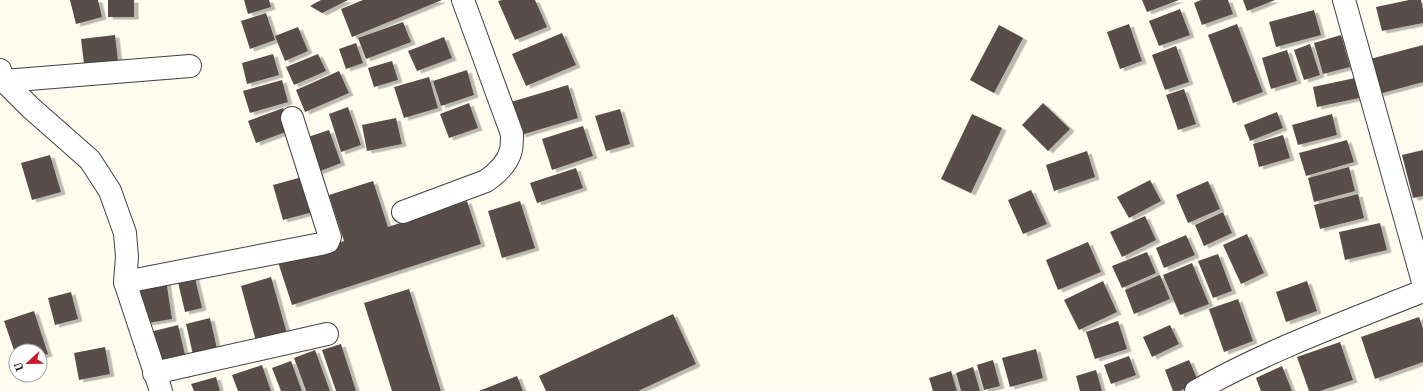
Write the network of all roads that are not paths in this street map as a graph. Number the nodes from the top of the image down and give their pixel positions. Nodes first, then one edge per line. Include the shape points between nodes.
1 (463, 0) edge
2 (1344, 0) edge
3 (190, 66) dead end
4 (2, 76) edge
5 (292, 118) dead end
6 (403, 212) dead end
7 (125, 282) junction
8 (1423, 282) edge
9 (1423, 291) edge
10 (327, 334) dead end
11 (158, 382) edge
12 (1196, 391) edge

1 - 6 street via 512,134 511,151 497,173 486,182
2 - 8 street
3 - 4 street
4 - 7 street via 31,108 90,160 110,191 125,233 128,256
5 - 7 street via 330,237 328,242
7 - 11 street
9 - 12 street via 1289,344
10 - 11 street

